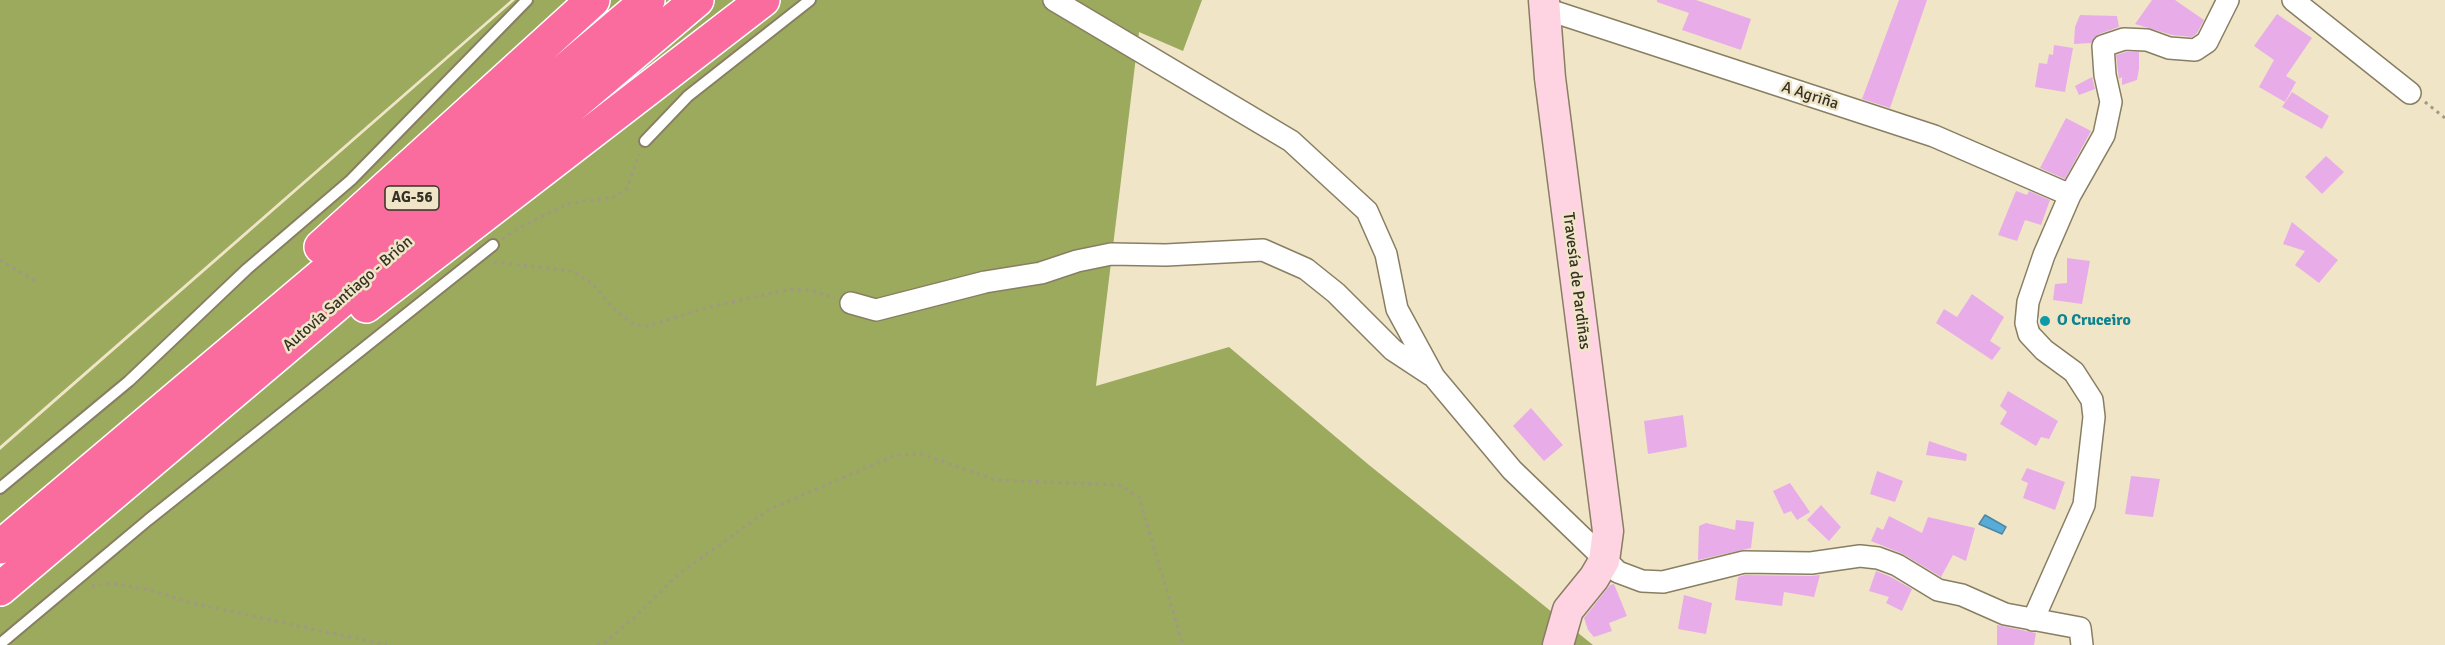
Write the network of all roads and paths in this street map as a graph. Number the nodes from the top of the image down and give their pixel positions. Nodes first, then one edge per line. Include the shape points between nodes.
1 (527, 0) edge
2 (593, 0) edge
3 (648, 0) edge
4 (697, 0) edge
5 (763, 0) edge
6 (810, 0) edge
7 (1054, 0) edge
8 (2228, 0) edge
9 (2293, 0) edge
10 (1544, 6) edge
11 (2410, 93) joint
12 (2445, 118) edge
13 (645, 141) joint
14 (2070, 195) junction
15 (493, 245) joint
16 (480, 256) junction
17 (0, 260) edge
18 (36, 281) dead end
19 (851, 303) joint
20 (1434, 377) junction
21 (227, 398) junction
22 (177, 399) junction
23 (0, 488) edge
24 (0, 547) edge
25 (1604, 561) junction
26 (0, 589) edge
27 (66, 589) junction
28 (2033, 620) junction
29 (0, 644) edge
30 (387, 645) edge
31 (597, 645) edge
32 (1184, 645) edge
33 (1558, 645) edge
34 (2082, 645) edge

1 - 23 lane via 351,180 248,269 129,381
2 - 22 highway via 201,358
3 - 22 highway, Autovía Santiago - Brión / AG-56
4 - 21 highway, Autovía Santiago - Brión / AG-56
5 - 21 highway via 299,359
6 - 13 lane via 688,96
7 - 20 street via 1291,141 1367,211 1386,254 1397,309
8 - 14 street via 2207,42 2195,50 2124,39 2103,46 2109,113 2104,135
9 - 11 street
10 - 14 street, A Agriña via 1934,136
10 - 25 street, Travesía de Pardiñas via 1607,518
11 - 12 path
13 - 15 path via 626,190 613,197 567,204
14 - 28 street via 2044,255 2025,323 2029,334 2044,350 2074,372 2087,389 2094,417 2084,505
15 - 16 lane
16 - 19 path via 487,261 572,271 593,284 633,324 648,326 709,307 791,289 813,291
16 - 27 lane
17 - 18 path
19 - 20 street via 876,310 1111,254 1263,250 1306,269 1393,350
20 - 25 street via 1512,470
21 - 26 highway, Autovía Santiago - Brión / AG-56
22 - 24 highway, Autovía Santiago - Brión / AG-56
25 - 28 street via 1618,573 1642,581 1663,582 1744,562 1878,558 1938,590
25 - 33 street via 1568,610
27 - 29 lane
27 - 30 path via 112,583
28 - 34 street via 2080,628
31 - 32 path via 606,642 680,573 770,509 896,455 921,454 996,480 1119,485 1139,497

